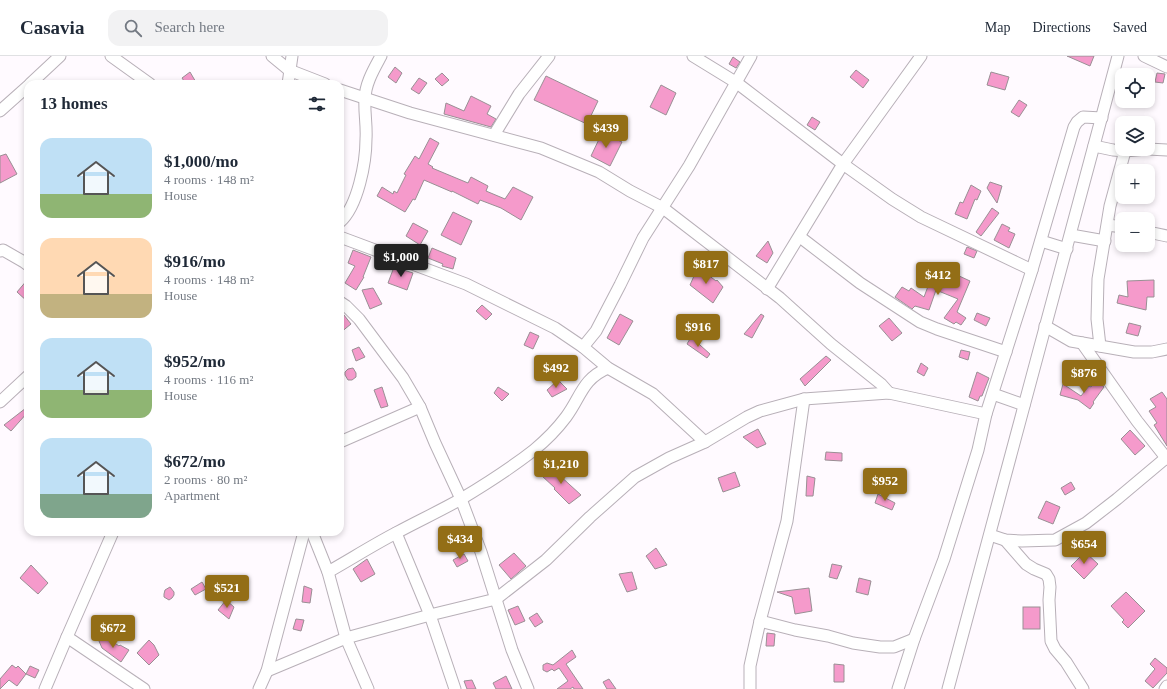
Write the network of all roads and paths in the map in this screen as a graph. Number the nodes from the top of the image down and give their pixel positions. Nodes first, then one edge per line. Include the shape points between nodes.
1 (60, 56) edge
2 (111, 56) edge
3 (272, 56) edge
4 (292, 56) edge
5 (381, 56) edge
6 (549, 56) edge
7 (693, 56) edge
8 (751, 56) edge
9 (921, 56) edge
10 (1118, 56) edge
11 (1144, 56) edge
12 (1167, 67) edge
13 (289, 70) junction
14 (34, 80) edge
15 (144, 80) edge
16 (288, 80) edge
17 (315, 80) edge
18 (737, 83) junction
19 (24, 89) edge
20 (344, 91) edge
21 (365, 98) junction
22 (0, 111) edge
23 (1102, 118) junction
24 (494, 135) junction
25 (1094, 146) junction
26 (1155, 149) edge
27 (1115, 150) edge
28 (1167, 150) edge
29 (1124, 156) edge
30 (844, 164) junction
31 (663, 208) junction
32 (344, 218) edge
33 (1108, 225) junction
34 (1115, 226) edge
35 (1155, 233) edge
36 (1071, 235) junction
37 (1167, 236) edge
38 (800, 237) junction
39 (344, 238) edge
40 (1041, 240) junction
41 (1105, 241) junction
42 (1066, 249) junction
43 (0, 251) edge
44 (24, 262) edge
45 (1032, 270) junction
46 (767, 289) junction
47 (344, 305) edge
48 (1045, 326) junction
49 (1082, 343) junction
50 (1100, 346) junction
51 (583, 347) junction
52 (1167, 349) edge
53 (1006, 352) junction
54 (608, 368) junction
55 (24, 380) edge
56 (889, 393) junction
57 (993, 394) junction
58 (804, 399) junction
59 (0, 402) edge
60 (1024, 405) junction
61 (420, 407) junction
62 (986, 414) junction
63 (344, 440) edge
64 (705, 442) junction
65 (1167, 458) edge
66 (461, 499) junction
67 (396, 533) junction
68 (990, 535) junction
69 (111, 536) edge
70 (303, 536) edge
71 (314, 536) edge
72 (1005, 540) junction
73 (328, 572) junction
74 (496, 599) junction
75 (430, 615) junction
76 (760, 621) junction
77 (67, 637) junction
78 (346, 638) junction
79 (914, 639) junction
80 (267, 671) junction
81 (1167, 686) edge
82 (45, 689) edge
83 (144, 689) edge
84 (259, 689) edge
85 (368, 689) edge
86 (455, 689) edge
87 (528, 689) edge
88 (750, 689) edge
89 (898, 689) edge
90 (948, 689) edge
91 (1083, 689) edge
92 (1165, 689) edge

1 - 14 street
2 - 15 street
3 - 13 street
4 - 13 street
5 - 21 street via 369,80
6 - 24 street via 519,94
7 - 18 street
8 - 18 street
9 - 30 street
10 - 23 street
11 - 12 street
13 - 16 street
13 - 17 street
18 - 30 street
18 - 31 street
19 - 22 street
20 - 21 street
21 - 24 street via 410,113
21 - 32 street via 366,139 363,174
23 - 25 street
23 - 40 street via 1083,117 1074,127
24 - 31 street via 541,148 599,172
25 - 27 street
25 - 36 street
26 - 28 street
29 - 33 street via 1110,206
30 - 38 street
30 - 45 street via 892,199 921,216
31 - 46 street
31 - 51 street via 643,238 596,331
33 - 34 street
33 - 41 street
35 - 37 street
36 - 41 street
36 - 42 street
38 - 46 street
38 - 53 street via 860,283 920,322
39 - 51 street via 466,284 555,328
40 - 42 street
40 - 45 street
41 - 50 street via 1098,279 1097,319
42 - 48 street
43 - 44 street via 3,250
45 - 53 street
46 - 56 street
47 - 61 street via 359,319 403,378
48 - 49 street via 1071,341
48 - 60 street
49 - 50 street
49 - 65 street via 1137,421
50 - 52 street via 1134,352
51 - 54 street
53 - 57 street
54 - 64 street via 653,394
54 - 66 street via 592,377 566,418 536,448 512,467
55 - 59 street
56 - 58 street
56 - 62 street
57 - 60 street
57 - 62 street
58 - 64 street via 760,411
58 - 76 street via 786,522
60 - 68 street
61 - 63 street
61 - 66 street
62 - 79 street via 978,450 944,559
64 - 74 street via 635,477 546,560
65 - 72 street via 1086,523 1055,540
66 - 67 street
66 - 74 street
67 - 73 street
67 - 75 street
68 - 72 street
68 - 90 street
69 - 77 street
70 - 80 street
71 - 73 street
72 - 91 street via 1026,564 1046,574 1050,579 1051,641
73 - 78 street
74 - 75 street
74 - 87 street via 512,650
75 - 78 street
75 - 86 street
76 - 79 street via 880,647 894,647
76 - 88 street via 750,666
77 - 82 street
77 - 83 street
78 - 80 street
78 - 85 street
79 - 89 street
80 - 84 street
81 - 92 street

